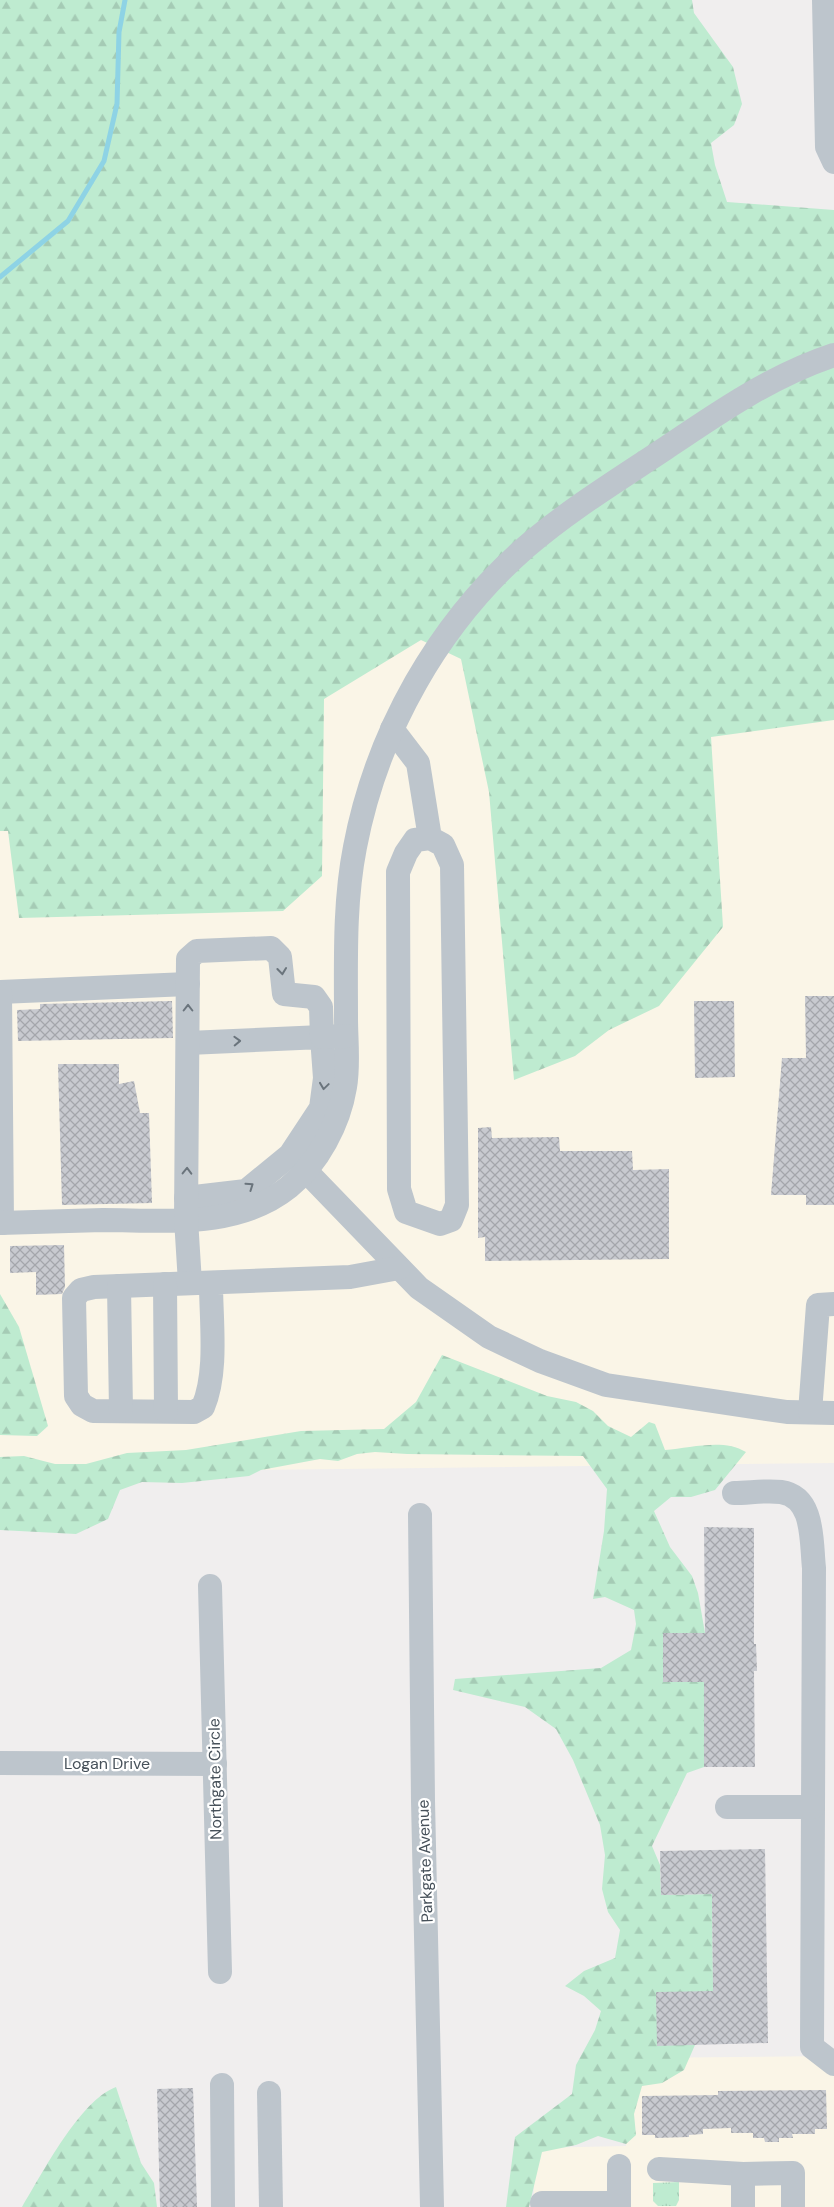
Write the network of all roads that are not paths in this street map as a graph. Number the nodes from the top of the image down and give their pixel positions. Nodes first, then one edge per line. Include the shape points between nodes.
1 (824, 0) edge
2 (834, 162) edge
3 (834, 355) edge
4 (392, 729) junction
5 (430, 838) junction
6 (188, 984) junction
7 (0, 992) edge
8 (346, 1036) junction
9 (322, 1037) junction
10 (188, 1043) junction
11 (305, 1170) junction
12 (186, 1209) junction
13 (1, 1223) edge
14 (399, 1268) junction
15 (200, 1283) junction
16 (165, 1284) junction
17 (119, 1286) junction
18 (834, 1304) edge
19 (824, 1362) edge
20 (121, 1411) junction
21 (166, 1411) junction
22 (810, 1412) junction
23 (834, 1413) edge
24 (734, 1493) dead end
25 (420, 1515) dead end
26 (824, 1568) edge
27 (210, 1586) dead end
28 (0, 1763) edge
29 (215, 1764) junction
30 (820, 1796) edge
31 (727, 1807) dead end
32 (220, 1972) dead end
33 (834, 2064) edge
34 (222, 2084) dead end
35 (269, 2093) dead end
36 (619, 2166) dead end
37 (659, 2169) dead end
38 (743, 2174) junction
39 (542, 2203) dead end
40 (619, 2205) edge
41 (223, 2207) edge
42 (271, 2207) edge
43 (432, 2207) edge
44 (743, 2207) edge
45 (793, 2207) edge

1 - 2 street via 827,147
3 - 4 street via 796,369 700,424 603,489 528,546 499,572 451,627
4 - 5 street via 418,763
4 - 8 street via 370,789 355,846 347,918
5 - 5 street via 443,845 452,865 457,1205 451,1220 440,1224 406,1212 399,1189 398,872 415,840
6 - 7 street
6 -> 9 street via 188,959 197,951 271,948 280,957 284,994 314,997 321,1007
10 -> 6 street
7 - 13 street
8 - 9 street
8 - 11 street via 345,1090 332,1131
10 -> 9 street
9 - 12 street via 325,1078 321,1108 290,1154 246,1191
12 -> 10 street
11 - 12 street via 265,1203 212,1219
11 - 14 street
12 - 13 street
12 - 15 street
14 - 15 street via 350,1278
14 - 22 street via 419,1288 489,1336 540,1361 606,1385 787,1412
15 - 16 street
15 - 21 street via 210,1392 203,1407 194,1412
16 - 17 street
16 - 21 street
17 - 20 street
17 - 20 street via 81,1290 74,1298 76,1396 82,1405 93,1411
18 - 19 street via 818,1304
19 - 22 street
20 - 21 street
22 - 23 street
24 - 26 street via 782,1492 797,1498 809,1517
25 - 43 street, Parkgate Avenue
26 - 30 street
27 - 29 street, Northgate Circle
28 - 29 street, Logan Drive
29 - 32 street, Northgate Circle
30 - 31 street
30 - 33 street via 812,2046
34 - 41 street
35 - 42 street
36 - 40 street
37 - 38 street
38 - 44 street
38 - 45 street via 793,2173
39 - 40 street

